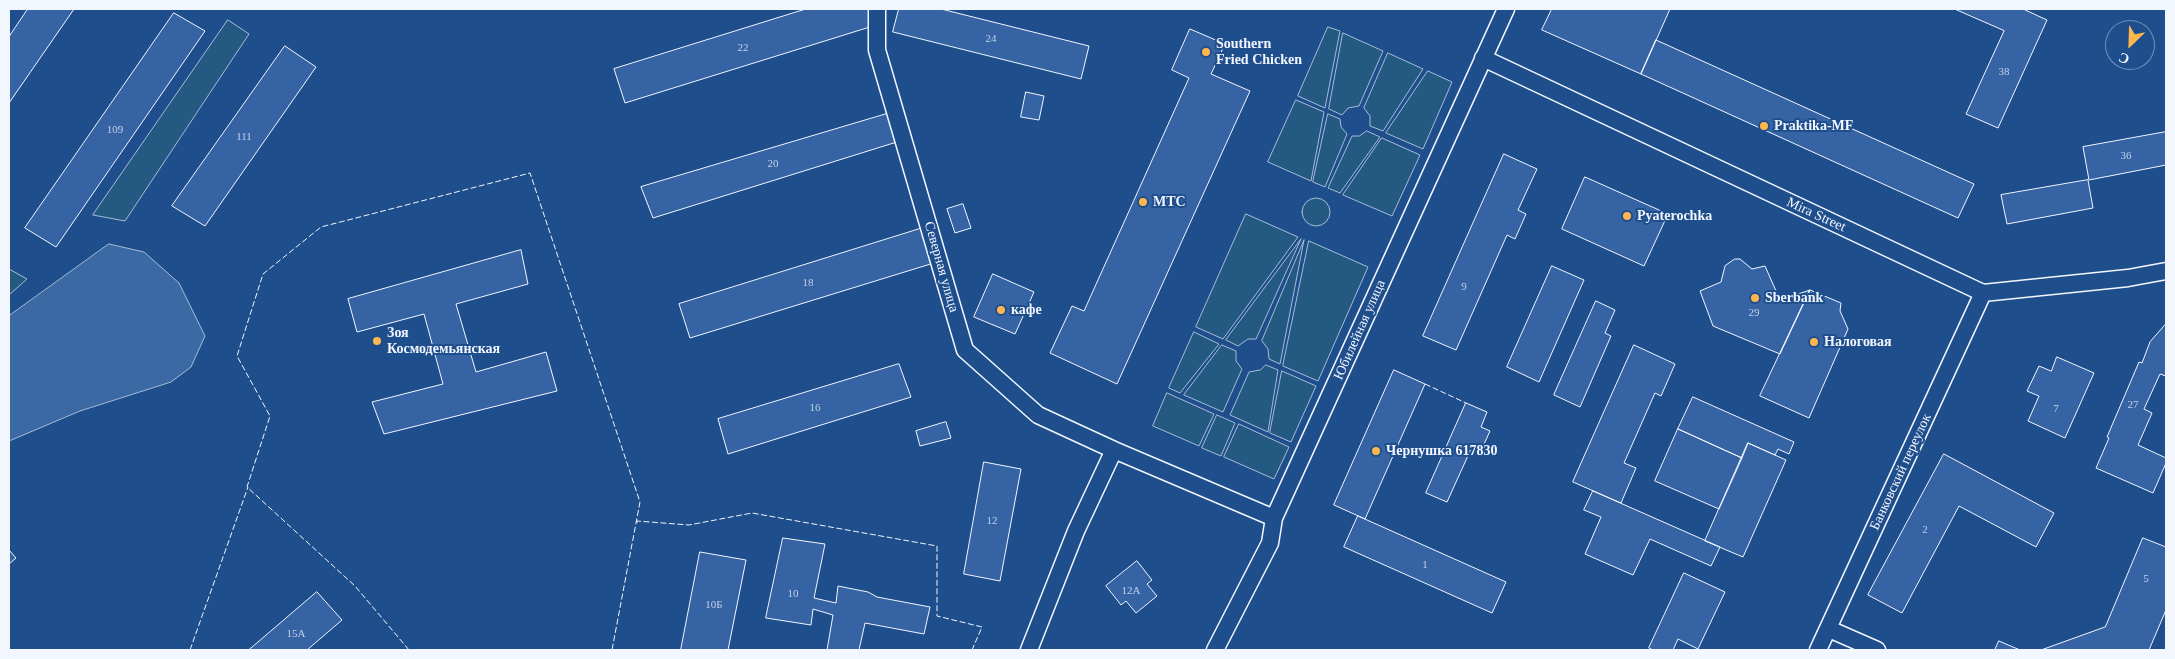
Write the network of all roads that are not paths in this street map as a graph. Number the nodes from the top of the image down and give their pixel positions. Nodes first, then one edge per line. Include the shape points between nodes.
1 (877, 9) edge
2 (1506, 9) edge
3 (1483, 58) junction
4 (2166, 271) edge
5 (1983, 293) junction
6 (1114, 450) junction
7 (1274, 518) junction
8 (1829, 629) junction
9 (1029, 650) edge
10 (1215, 650) edge
11 (1818, 650) edge
12 (1877, 650) edge

1 - 6 street, Северная улица via 877,50 965,350 1038,415
2 - 3 street, Юбилейная улица
3 - 5 street, Mira Street
3 - 7 street, Юбилейная улица
4 - 5 street
5 - 8 street, Банковский переулок
6 - 7 street, Северная улица
6 - 9 street via 1076,531
7 - 10 street, Юбилейная улица via 1270,542
8 - 11 street, Банковский переулок
8 - 12 street

